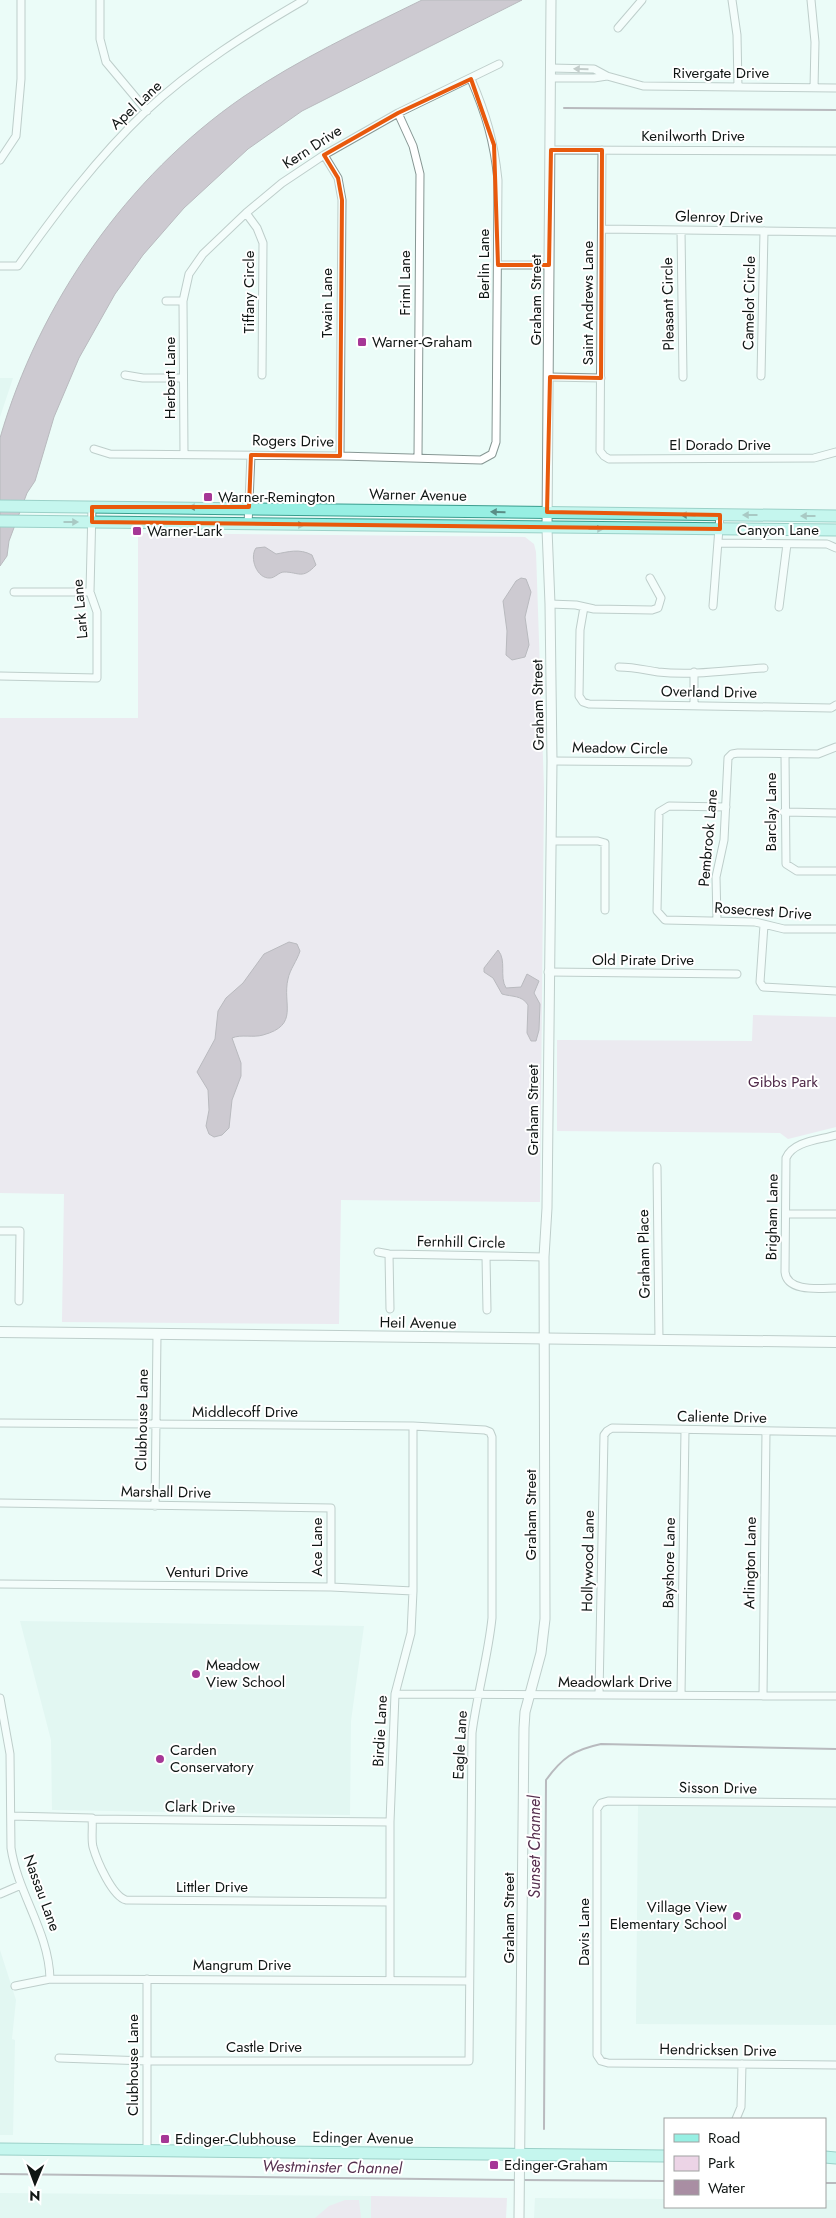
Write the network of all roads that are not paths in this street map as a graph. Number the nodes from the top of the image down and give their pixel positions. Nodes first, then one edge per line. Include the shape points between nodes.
1 (22, 0) edge
2 (100, 0) edge
3 (304, 0) edge
4 (551, 0) edge
5 (642, 0) edge
6 (732, 0) edge
7 (811, 0) edge
8 (618, 28) dead end
9 (500, 64) dead end
10 (551, 73) junction
11 (471, 78) junction
12 (738, 87) junction
13 (814, 88) junction
14 (836, 88) edge
15 (147, 111) junction
16 (398, 113) junction
17 (551, 150) junction
18 (602, 150) junction
19 (836, 151) edge
20 (324, 154) junction
21 (0, 160) edge
22 (246, 213) junction
23 (602, 229) junction
24 (681, 230) junction
25 (764, 231) junction
26 (836, 232) edge
27 (498, 265) junction
28 (549, 265) junction
29 (0, 266) edge
30 (166, 301) dead end
31 (183, 301) junction
32 (125, 375) dead end
33 (262, 375) dead end
34 (761, 376) dead end
35 (550, 377) junction
36 (683, 377) dead end
37 (183, 378) junction
38 (601, 378) junction
39 (94, 449) dead end
40 (836, 452) edge
41 (184, 454) junction
42 (492, 454) joint
43 (251, 455) junction
44 (340, 456) junction
45 (604, 456) joint
46 (418, 457) junction
47 (0, 506) edge
48 (92, 507) junction
49 (249, 507) junction
50 (547, 512) junction
51 (720, 515) junction
52 (836, 516) edge
53 (0, 521) edge
54 (92, 522) junction
55 (248, 525) junction
56 (547, 529) junction
57 (720, 529) junction
58 (836, 530) edge
59 (718, 543) junction
60 (787, 544) junction
61 (836, 548) edge
62 (650, 578) dead end
63 (14, 592) dead end
64 (90, 592) junction
65 (550, 604) junction
66 (713, 606) dead end
67 (584, 607) junction
68 (779, 607) dead end
69 (619, 666) dead end
70 (764, 668) dead end
71 (694, 672) junction
72 (0, 676) edge
73 (694, 705) junction
74 (836, 706) edge
75 (836, 747) edge
76 (785, 754) junction
77 (552, 761) junction
78 (688, 762) dead end
79 (726, 807) junction
80 (784, 812) junction
81 (836, 813) edge
82 (552, 842) junction
83 (836, 871) edge
84 (605, 910) dead end
85 (717, 921) junction
86 (764, 925) junction
87 (836, 929) edge
88 (548, 972) junction
89 (738, 974) dead end
90 (836, 991) edge
91 (836, 1135) edge
92 (657, 1167) dead end
93 (786, 1214) junction
94 (836, 1214) edge
95 (0, 1231) edge
96 (378, 1252) dead end
97 (389, 1254) junction
98 (486, 1257) junction
99 (544, 1257) junction
100 (836, 1288) edge
101 (20, 1301) dead end
102 (390, 1309) dead end
103 (487, 1310) dead end
104 (0, 1332) edge
105 (156, 1335) junction
106 (544, 1339) junction
107 (659, 1340) junction
108 (836, 1342) edge
109 (0, 1423) edge
110 (156, 1425) junction
111 (413, 1426) junction
112 (608, 1429) joint
113 (685, 1430) junction
114 (766, 1431) junction
115 (490, 1432) joint
116 (836, 1432) edge
117 (0, 1503) edge
118 (155, 1506) junction
119 (331, 1508) joint
120 (0, 1584) edge
121 (331, 1587) junction
122 (413, 1591) junction
123 (394, 1694) junction
124 (599, 1695) junction
125 (681, 1695) junction
126 (477, 1696) junction
127 (530, 1696) junction
128 (762, 1696) junction
129 (836, 1696) edge
130 (0, 1698) edge
131 (601, 1803) joint
132 (836, 1803) edge
133 (11, 1816) junction
134 (92, 1819) junction
135 (390, 1822) junction
136 (21, 1885) junction
137 (0, 1894) edge
138 (390, 1902) junction
139 (50, 1979) junction
140 (147, 1979) junction
141 (390, 1979) junction
142 (469, 1981) junction
143 (15, 1986) dead end
144 (59, 2058) dead end
145 (147, 2061) junction
146 (469, 2061) joint
147 (601, 2061) joint
148 (742, 2064) junction
149 (836, 2065) edge
150 (736, 2118) edge
151 (0, 2149) edge
152 (147, 2151) junction
153 (520, 2155) junction
154 (664, 2156) edge
155 (519, 2218) edge

1 - 21 street via 16,136
2 - 15 street via 100,39 106,62
3 - 15 street, Apel Lane via 219,52
4 - 10 street, Graham Street
5 - 8 street
6 - 12 street via 737,34
7 - 13 street
9 - 11 street, Kern Drive
10 - 12 street, Rivergate Drive via 594,78 607,76 643,86
10 - 17 street, Graham Street
11 - 16 street, Kern Drive
11 - 27 street, Berlin Lane via 494,145 498,180
12 - 13 street, Rivergate Drive
13 - 14 street, Rivergate Drive
15 - 29 street, Apel Lane via 62,204 18,266
16 - 20 street, Kern Drive
16 - 46 street, Friml Lane via 413,146 420,174
17 - 18 street, Kenilworth Drive
17 - 28 street, Graham Street
18 - 19 street, Kenilworth Drive
18 - 23 street, Saint Andrews Lane
20 - 22 street, Kern Drive
20 - 44 street, Twain Lane via 338,178 342,200
22 - 31 street, Kern Drive via 203,254 189,274
22 - 33 street, Tiffany Circle via 263,242
23 - 24 street, Glenroy Drive
23 - 38 street, Saint Andrews Lane
24 - 25 street, Glenroy Drive
24 - 36 street, Pleasant Circle
25 - 26 street, Glenroy Drive
25 - 34 street, Camelot Circle
27 - 28 street
27 - 42 street, Berlin Lane via 496,442
28 - 35 street, Graham Street
30 - 31 street
31 - 37 street, Herbert Lane
32 - 37 street
35 - 38 street
35 - 50 street, Graham Street
37 - 41 street, Herbert Lane
38 - 45 street, Saint Andrews Lane via 600,451
39 - 41 street, Rogers Drive via 110,454
40 - 45 street, El Dorado Drive via 814,458 609,459
41 - 43 street, Rogers Drive
42 - 46 street, Rogers Drive via 481,460
43 - 44 street, Rogers Drive
43 - 49 street
44 - 46 street, Rogers Drive
47 - 48 main road, Warner Avenue
49 -> 48 main road, Warner Avenue
48 - 54 street, Lark Lane
50 -> 49 main road, Warner Avenue
49 - 55 street
51 -> 50 main road, Warner Avenue
50 - 56 street, Graham Street
52 -> 51 main road, Warner Avenue
51 - 57 street
53 -> 54 main road
54 - 55 main road
54 - 64 street, Lark Lane
55 -> 56 main road
56 -> 57 main road
56 - 65 street, Graham Street
57 - 58 main road
57 - 59 street
59 - 60 street, Canyon Lane
59 - 66 street
60 - 61 street, Canyon Lane via 827,544
60 - 68 street
62 - 67 street via 661,598 658,608
63 - 64 street
64 - 72 street, Lark Lane via 97,612 97,678
65 - 67 street
65 - 77 street, Graham Street
67 - 73 street, Overland Drive via 580,630 580,696 583,702
69 - 71 street via 657,672
70 - 71 street
71 - 73 street
73 - 74 street, Overland Drive
75 - 76 street via 818,754
76 - 79 street, Pembrook Lane via 732,754 728,758
76 - 80 street, Barclay Lane
77 - 78 street, Meadow Circle
77 - 82 street, Graham Street
79 - 85 street, Pembrook Lane via 724,840 716,877
79 - 85 street, Rosecrest Drive via 669,806 659,812 657,911 666,920
80 - 81 street
80 - 83 street, Barclay Lane via 784,859 789,868
82 - 84 street via 604,843
82 - 88 street, Graham Street
85 - 86 street, Rosecrest Drive
86 - 87 street, Rosecrest Drive via 784,929
86 - 90 street via 760,968 762,987
88 - 89 street, Old Pirate Drive
88 - 99 street, Graham Street
91 - 93 street, Brigham Lane via 789,1150 786,1158
92 - 107 street, Graham Place
93 - 94 street
93 - 100 street, Brigham Lane via 785,1272 789,1282 797,1286
95 - 101 street via 20,1231
96 - 97 street, Fernhill Circle
97 - 98 street, Fernhill Circle
97 - 102 street
98 - 99 street, Fernhill Circle
98 - 103 street
99 - 106 street, Graham Street
104 - 105 main road, Heil Avenue
105 - 106 main road, Heil Avenue
105 - 110 street, Clubhouse Lane
106 - 107 main road, Heil Avenue
106 - 127 street, Graham Street via 545,1619 541,1653
107 - 108 main road, Heil Avenue
109 - 110 street, Middlecoff Drive
110 - 111 street, Middlecoff Drive
110 - 118 street, Clubhouse Lane
111 - 115 street, Middlecoff Drive
111 - 122 street, Birdie Lane
112 - 113 street, Caliente Drive
112 - 124 street, Hollywood Lane via 604,1435
113 - 114 street, Caliente Drive
113 - 125 street, Bayshore Lane
114 - 116 street, Caliente Drive
114 - 128 street, Arlington Lane
115 - 126 street, Eagle Lane via 492,1618 489,1647
117 - 118 street, Marshall Drive
118 - 119 street, Marshall Drive
119 - 121 street, Ace Lane
120 - 121 street, Venturi Drive
121 - 122 street, Venturi Drive
122 - 123 street, Birdie Lane via 411,1633
123 - 126 street, Meadowlark Drive
123 - 135 street, Birdie Lane
124 - 125 street, Meadowlark Drive
124 - 127 street, Meadowlark Drive
125 - 128 street, Meadowlark Drive
126 - 127 street, Meadowlark Drive
126 - 142 street, Eagle Lane via 472,1733
127 - 153 street, Graham Street via 524,1728
128 - 129 street, Meadowlark Drive
130 - 133 street, Nassau Lane via 10,1754
131 - 132 street, Sisson Drive
131 - 147 street, Davis Lane via 597,1809 597,2055
133 - 134 street, Clark Drive
133 - 136 street, Nassau Lane via 11,1848
134 - 135 street, Clark Drive
134 - 138 street, Littler Drive via 93,1846 100,1865 116,1894 126,1900
135 - 138 street, Birdie Lane
136 - 137 street
136 - 139 street, Nassau Lane via 45,1942
138 - 141 street, Birdie Lane
139 - 140 street, Mangrum Drive
139 - 143 street, Mangrum Drive
140 - 141 street, Mangrum Drive
140 - 145 street, Clubhouse Lane
141 - 142 street, Mangrum Drive
142 - 146 street, Eagle Lane
144 - 145 street, Castle Drive
145 - 146 street, Castle Drive
145 - 152 street, Clubhouse Lane
147 - 148 street, Hendricksen Drive
148 - 149 street, Hendricksen Drive
148 - 150 street via 741,2107
151 - 152 main road, Edinger Avenue
152 - 153 main road, Edinger Avenue
153 - 154 main road, Edinger Avenue
153 - 155 street, Graham Street

